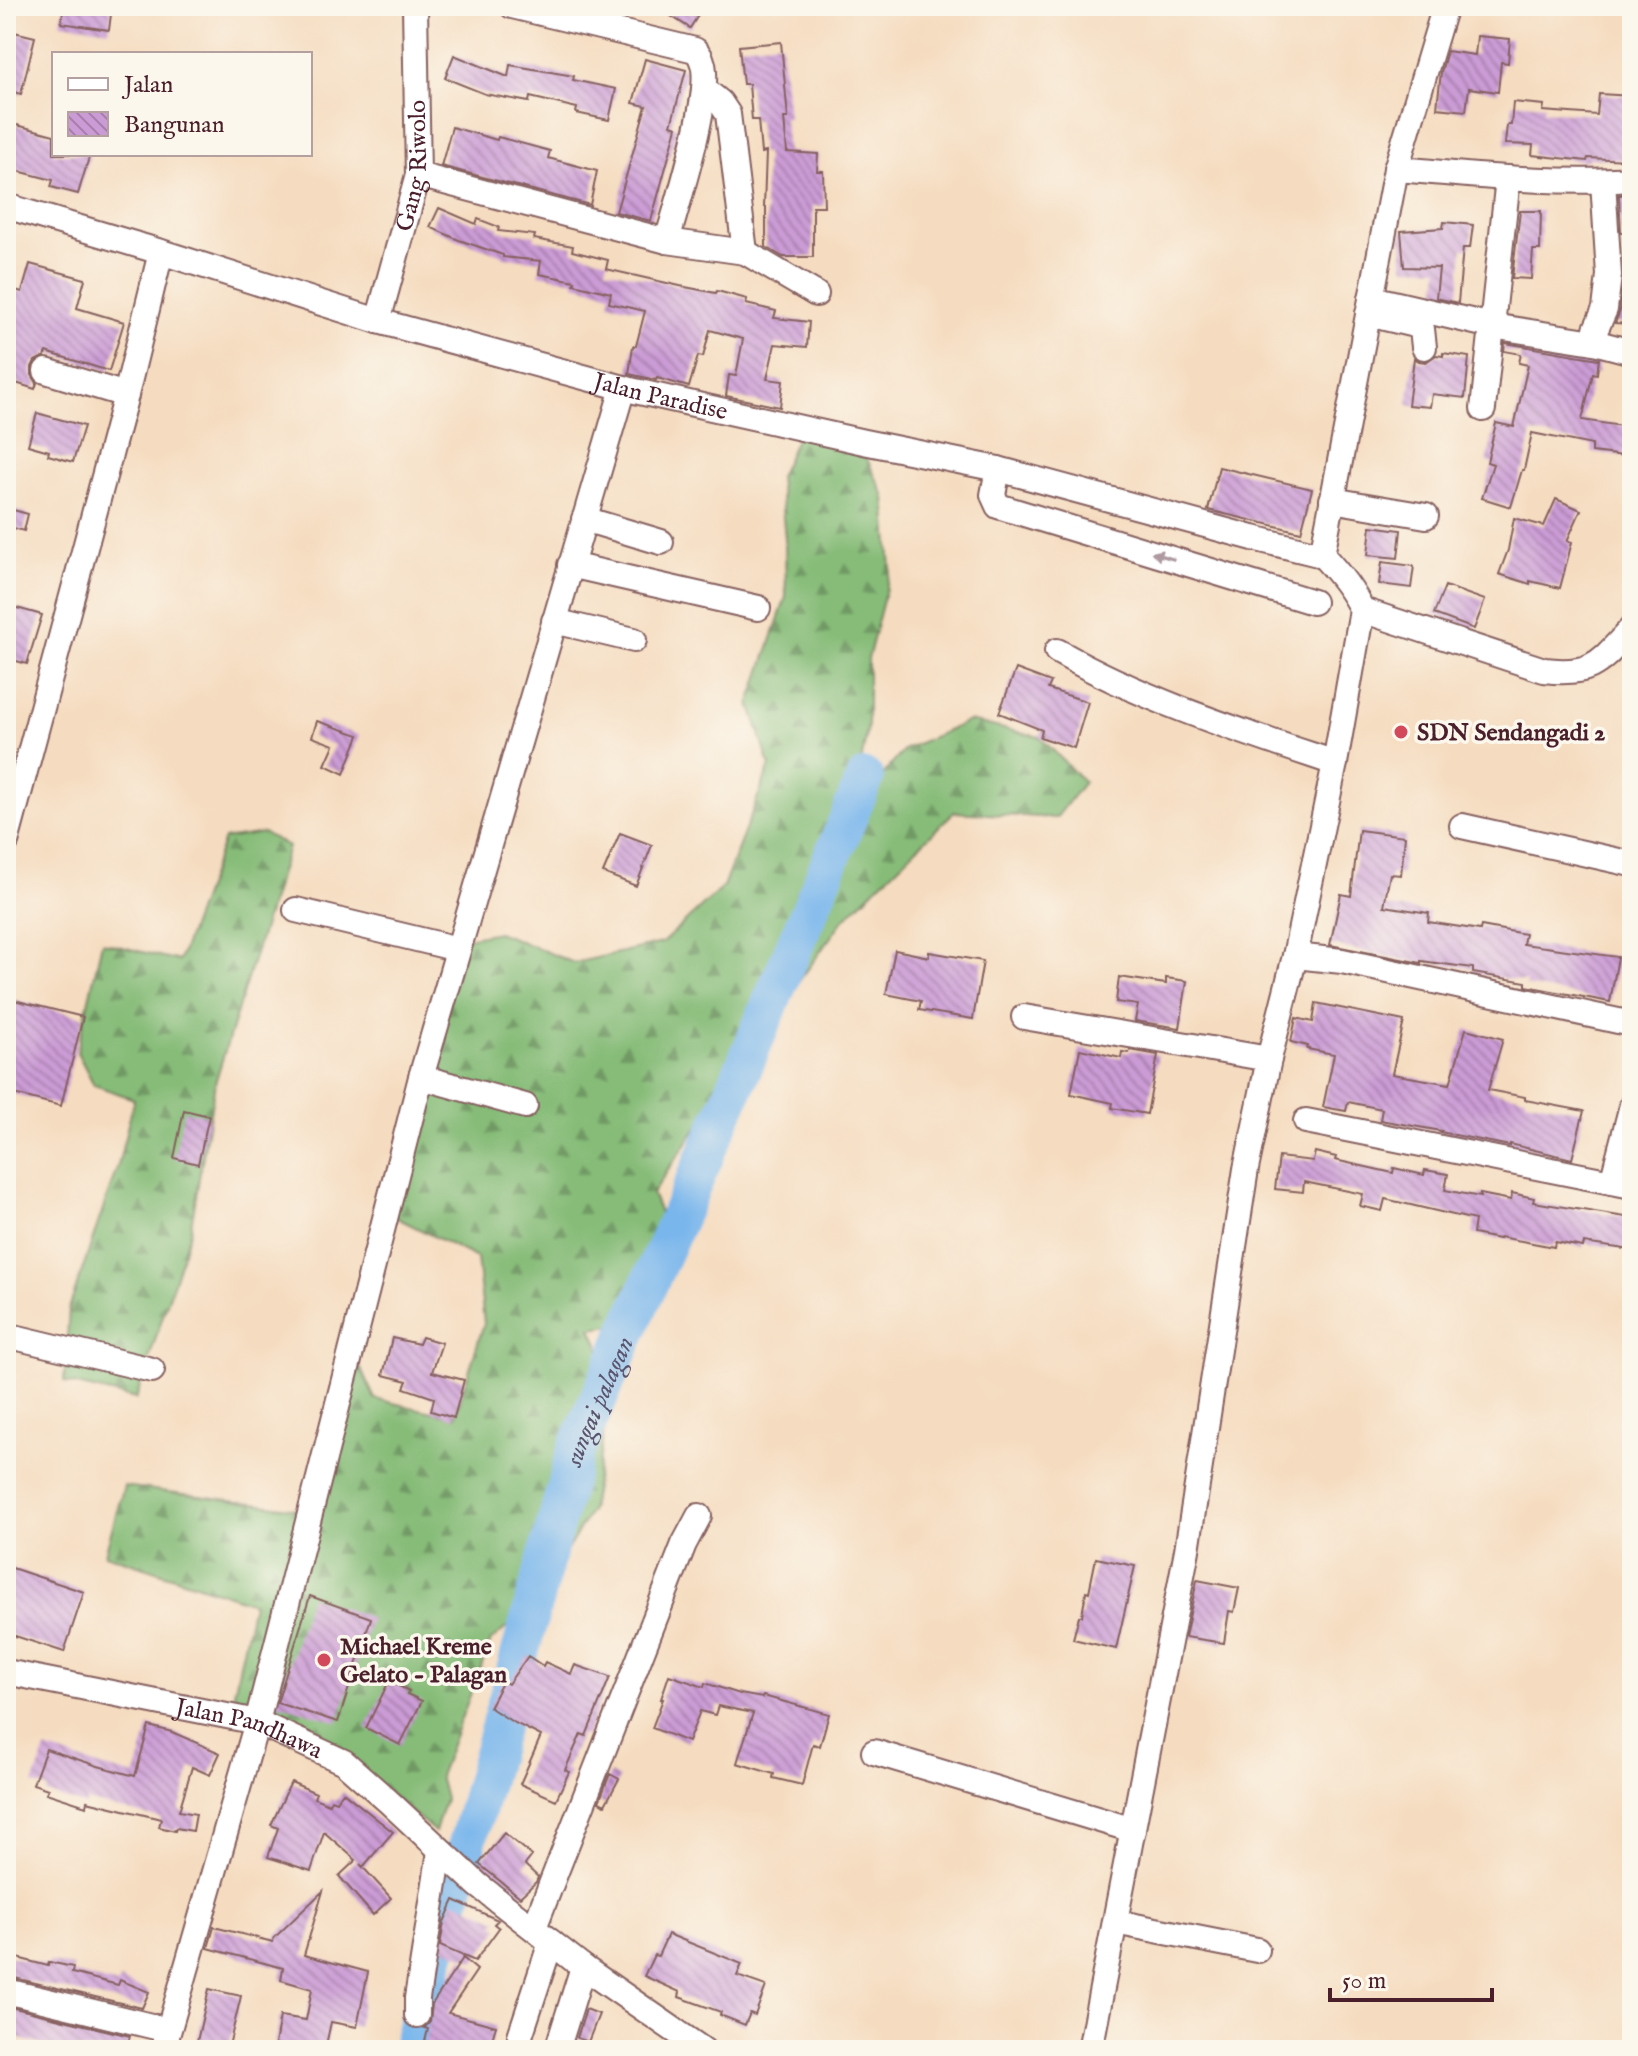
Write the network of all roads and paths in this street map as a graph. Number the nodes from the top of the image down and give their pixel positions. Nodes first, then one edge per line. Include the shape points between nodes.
1 (415, 6) edge
2 (512, 6) edge
3 (1445, 6) edge
4 (704, 89) junction
5 (1396, 169) junction
6 (418, 175) junction
7 (1508, 178) junction
8 (1632, 179) edge
9 (1603, 181) junction
10 (6, 206) edge
11 (667, 241) junction
12 (161, 252) junction
13 (745, 252) junction
14 (816, 294) dead end
15 (1369, 306) junction
16 (378, 321) junction
17 (1492, 326) junction
18 (1594, 342) junction
19 (1424, 347) dead end
20 (1632, 352) edge
21 (46, 371) dead end
22 (623, 388) junction
23 (126, 395) junction
24 (1483, 409) dead end
25 (998, 469) junction
26 (1332, 500) junction
27 (1426, 516) dead end
28 (584, 519) junction
29 (1253, 538) junction
30 (661, 542) dead end
31 (1322, 555) junction
32 (570, 565) junction
33 (1238, 579) junction
34 (1313, 602) dead end
35 (758, 608) dead end
36 (1362, 610) junction
37 (554, 621) junction
38 (1632, 628) edge
39 (634, 640) dead end
40 (1057, 651) dead end
41 (1335, 763) junction
42 (1462, 826) dead end
43 (6, 842) edge
44 (1632, 864) edge
45 (296, 910) dead end
46 (458, 949) junction
47 (1295, 956) junction
48 (1024, 1017) dead end
49 (1632, 1024) edge
50 (1269, 1059) junction
51 (421, 1077) junction
52 (1632, 1105) edge
53 (525, 1106) dead end
54 (1306, 1121) dead end
55 (1622, 1184) edge
56 (6, 1335) edge
57 (152, 1370) dead end
58 (699, 1516) dead end
59 (6, 1672) edge
60 (257, 1722) junction
61 (874, 1752) dead end
62 (1133, 1830) junction
63 (447, 1857) junction
64 (1115, 1922) junction
65 (542, 1935) junction
66 (1257, 1950) dead end
67 (583, 1967) junction
68 (6, 1991) edge
69 (417, 2015) dead end
70 (520, 2036) dead end
71 (165, 2040) edge
72 (557, 2050) edge
73 (703, 2050) edge
74 (1090, 2050) edge

1 - 6 street, Gang Riwolo
2 - 4 street via 695,50 703,62
3 - 5 street
4 - 11 street
4 - 13 street via 728,114
5 - 7 street
5 - 15 street
6 - 11 street
6 - 16 street, Gang Riwolo
7 - 9 street
7 - 17 street
8 - 9 street
9 - 18 street via 1609,275
10 - 12 street, Jalan Paradise
11 - 13 street
12 - 16 street, Jalan Paradise
12 - 23 street
13 - 14 street
15 - 17 street
15 - 19 street via 1422,329
15 - 26 street
16 - 22 street, Jalan Paradise
17 - 18 street
17 - 24 street
18 - 20 street
21 - 23 street
22 - 25 street, Jalan Paradise
22 - 28 street
23 - 43 street
25 - 29 street, Jalan Paradise
33 -> 25 street via 998,506 993,495
26 - 27 street
26 - 31 street
28 - 30 street
28 - 32 street
29 - 31 street, Jalan Paradise
29 - 33 street
31 - 36 street
32 - 35 street
32 - 37 street
33 - 34 street
36 - 38 street via 1567,673 1599,663
36 - 41 street
37 - 39 street
37 - 46 street
40 - 41 street via 1119,684 1218,724
41 - 47 street
42 - 44 street
45 - 46 street
46 - 51 street
47 - 49 street via 1342,961
47 - 50 street
48 - 50 street
50 - 62 street via 1246,1169 1187,1550
51 - 53 street
51 - 60 street
52 - 55 street
54 - 55 street
56 - 57 street
58 - 65 street via 684,1544
59 - 60 street, Jalan Pandhawa
60 - 63 street, Jalan Pandhawa via 344,1762
60 - 71 street
61 - 62 street
62 - 64 street
63 - 65 street, Jalan Pandhawa
63 - 69 street
64 - 66 street
64 - 74 street
65 - 67 street
65 - 70 street
67 - 72 street
67 - 73 street
68 - 71 street

